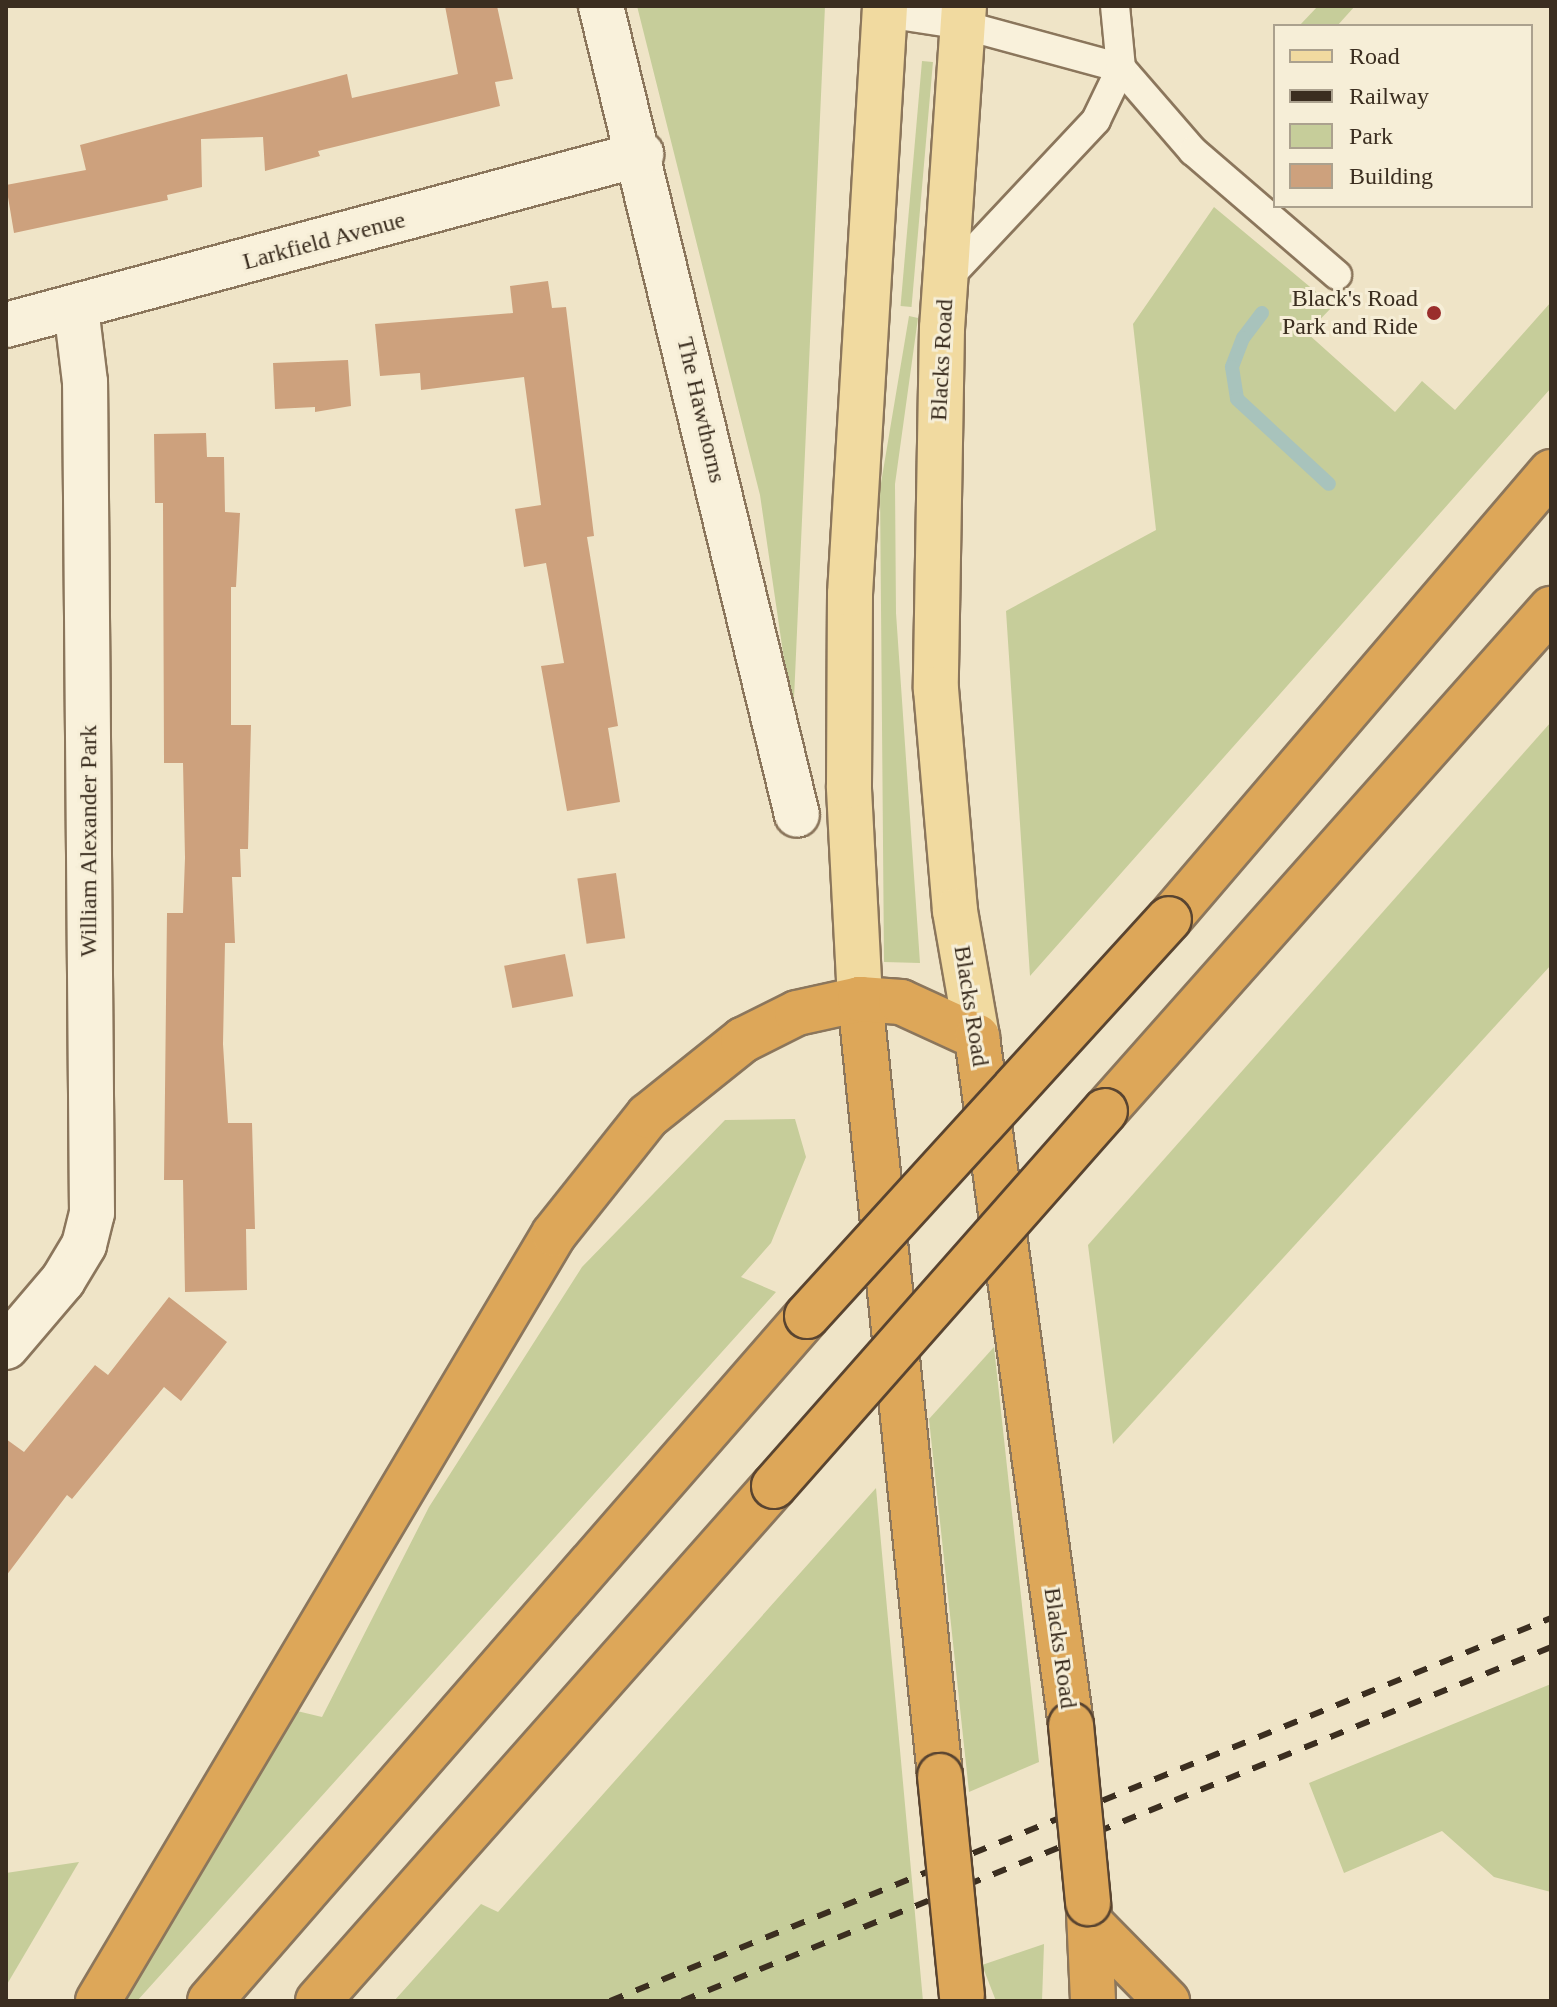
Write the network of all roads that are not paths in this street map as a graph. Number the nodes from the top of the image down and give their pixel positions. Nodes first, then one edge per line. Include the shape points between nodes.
1 (601, 6) edge
2 (1115, 6) edge
3 (885, 9) edge
4 (964, 16) edge
5 (1121, 68) junction
6 (641, 154) junction
7 (1337, 275) dead end
8 (946, 280) junction
9 (76, 308) junction
10 (6, 325) edge
11 (1551, 472) edge
12 (1551, 609) edge
13 (797, 815) dead end
14 (860, 999) junction
15 (977, 1037) junction
16 (6, 1347) edge
17 (1089, 1913) junction
18 (962, 1999) edge
19 (98, 2001) edge
20 (210, 2001) edge
21 (318, 2001) edge
22 (1093, 2001) edge
23 (1167, 2001) edge

1 - 6 street, The Hawthorns
2 - 5 lane
3 - 4 lane
3 - 14 main road via 852,534 849,786
4 - 5 lane
4 - 8 main road, Blacks Road
5 - 7 lane via 1193,151
5 - 8 lane via 1096,120 987,243
6 - 9 street, Larkfield Avenue
6 - 13 street, The Hawthorns
8 - 15 main road, Blacks Road via 936,689 955,911
9 - 10 street, Larkfield Avenue
9 - 16 street, William Alexander Park via 85,382 92,1213 84,1245 63,1280
11 - 20 highway, bridge via 1169,919 807,1316
12 - 21 highway, bridge
14 - 15 highway via 928,1009
14 - 18 highway, bridge
14 - 19 highway via 797,1013 743,1040 648,1116 598,1173 495,1326
15 - 17 highway, Blacks Road, bridge via 1071,1725
17 - 22 highway, Blacks Road
17 - 23 highway

